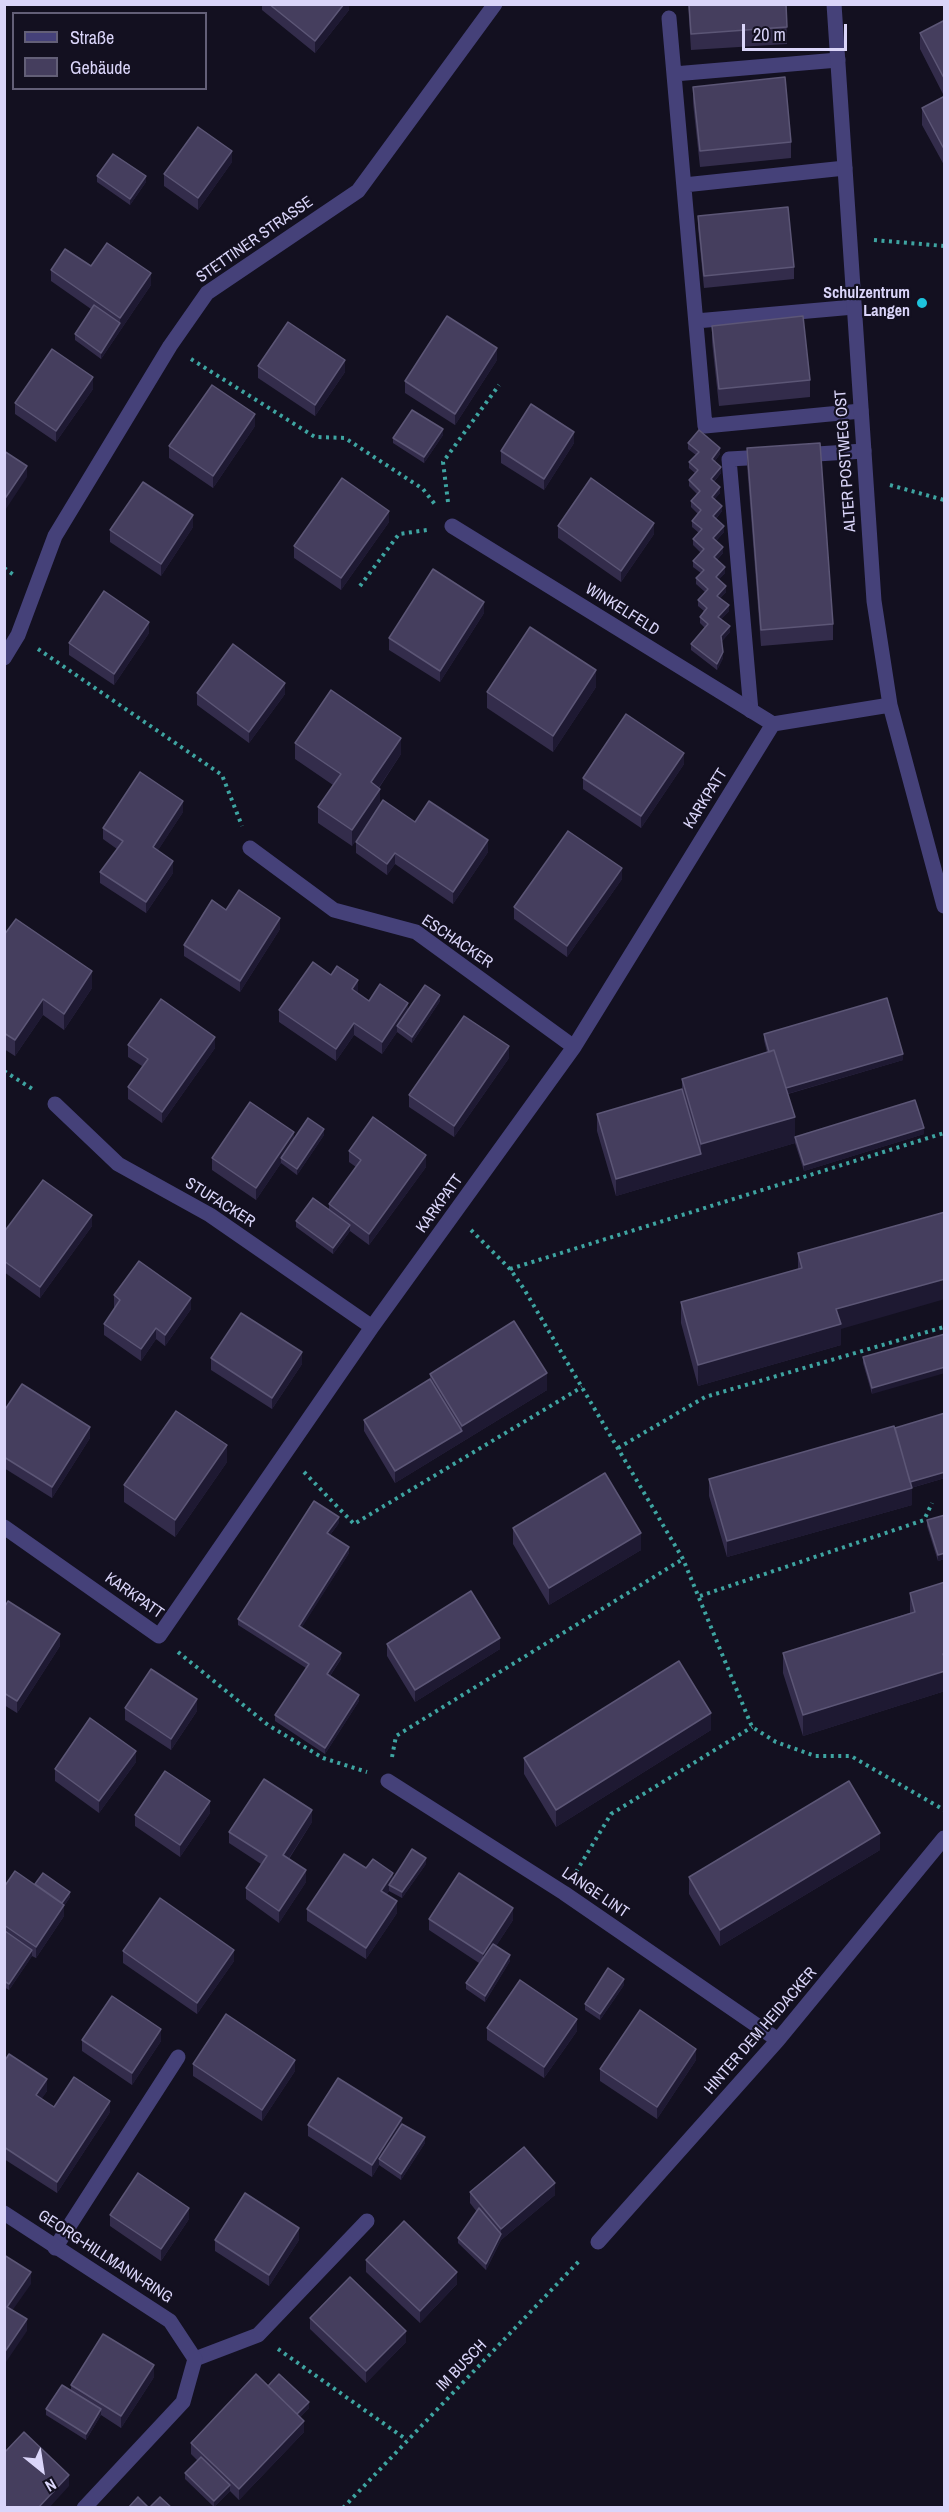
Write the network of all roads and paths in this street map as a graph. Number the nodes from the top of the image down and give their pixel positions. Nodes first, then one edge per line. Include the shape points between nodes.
1 (495, 4) edge
2 (834, 4) edge
3 (669, 18) dead end
4 (838, 60) junction
5 (674, 74) junction
6 (845, 168) junction
7 (684, 185) junction
8 (850, 239) junction
9 (945, 246) edge
10 (854, 307) junction
11 (696, 321) junction
12 (170, 346) junction
13 (499, 385) dead end
14 (861, 411) junction
15 (864, 451) junction
16 (866, 478) junction
17 (945, 500) edge
18 (452, 526) junction
19 (360, 586) dead end
20 (18, 635) junction
21 (4, 657) edge
22 (890, 705) junction
23 (751, 711) junction
24 (773, 724) junction
25 (250, 848) joint
26 (945, 906) edge
27 (574, 1047) junction
28 (4, 1071) edge
29 (55, 1104) joint
30 (945, 1134) edge
31 (455, 1214) junction
32 (510, 1269) junction
33 (372, 1327) junction
34 (945, 1327) edge
35 (582, 1387) junction
36 (618, 1448) junction
37 (285, 1452) junction
38 (932, 1503) dead end
39 (4, 1527) edge
40 (683, 1559) junction
41 (700, 1596) junction
42 (159, 1636) junction
43 (752, 1727) junction
44 (388, 1781) junction
45 (945, 1810) edge
46 (945, 1838) edge
47 (564, 1893) junction
48 (778, 2040) junction
49 (178, 2057) dead end
50 (4, 2213) edge
51 (367, 2221) dead end
52 (598, 2242) joint
53 (55, 2248) junction
54 (258, 2335) junction
55 (195, 2359) junction
56 (407, 2440) junction
57 (84, 2508) edge
58 (343, 2508) edge

1 - 12 street, STETTINER STRASSE via 358,191 207,294
2 - 4 street, ALTER POSTWEG OST
3 - 5 street
4 - 5 street
4 - 6 street, ALTER POSTWEG OST
5 - 7 street
6 - 7 street
6 - 8 street, ALTER POSTWEG OST
7 - 11 street
8 - 9 path
8 - 10 street, ALTER POSTWEG OST
10 - 11 street
10 - 14 street, ALTER POSTWEG OST
11 - 14 street via 705,426
12 - 18 path via 315,437 345,438 423,489
12 - 20 street, STETTINER STRASSE via 55,536
13 - 18 path via 443,462
14 - 15 street, ALTER POSTWEG OST
15 - 16 street, ALTER POSTWEG OST
15 - 23 street via 729,459
16 - 17 path
16 - 22 street, ALTER POSTWEG OST via 874,601
18 - 19 path via 399,534
18 - 23 street, WINKELFELD
20 - 21 street, STETTINER STRASSE
20 - 25 path via 222,775
22 - 24 street
22 - 26 street, ALTER POSTWEG OST
23 - 24 street, WINKELFELD
24 - 27 street, KARKPATT
25 - 27 street, ESCHACKER via 334,910 416,932
27 - 31 street, KARKPATT
28 - 29 path
29 - 33 street, STUFACKER via 118,1164 210,1215
30 - 32 path
31 - 32 path
31 - 33 street, KARKPATT
32 - 35 path
33 - 37 street, KARKPATT
34 - 36 path via 705,1397
35 - 36 path
35 - 37 path via 354,1524
36 - 40 path
37 - 42 street, KARKPATT
38 - 41 path via 924,1520
39 - 42 street, KARKPATT
40 - 41 path
40 - 44 path via 396,1736
41 - 43 path
42 - 44 path via 268,1725 323,1758
43 - 45 path via 776,1742 814,1756 851,1756
43 - 47 path via 611,1814
44 - 47 street, LANGE LINT
46 - 48 street, HINTER DEM HEIDACKER
47 - 48 street, LANGE LINT
48 - 52 street, HINTER DEM HEIDACKER
49 - 53 street
50 - 53 street, GEORG-HILLMANN-RING
51 - 54 street
52 - 56 path, IM BUSCH
53 - 55 street, GEORG-HILLMANN-RING via 170,2321
54 - 55 street
54 - 56 path
55 - 57 street via 183,2402
56 - 58 path, IM BUSCH

